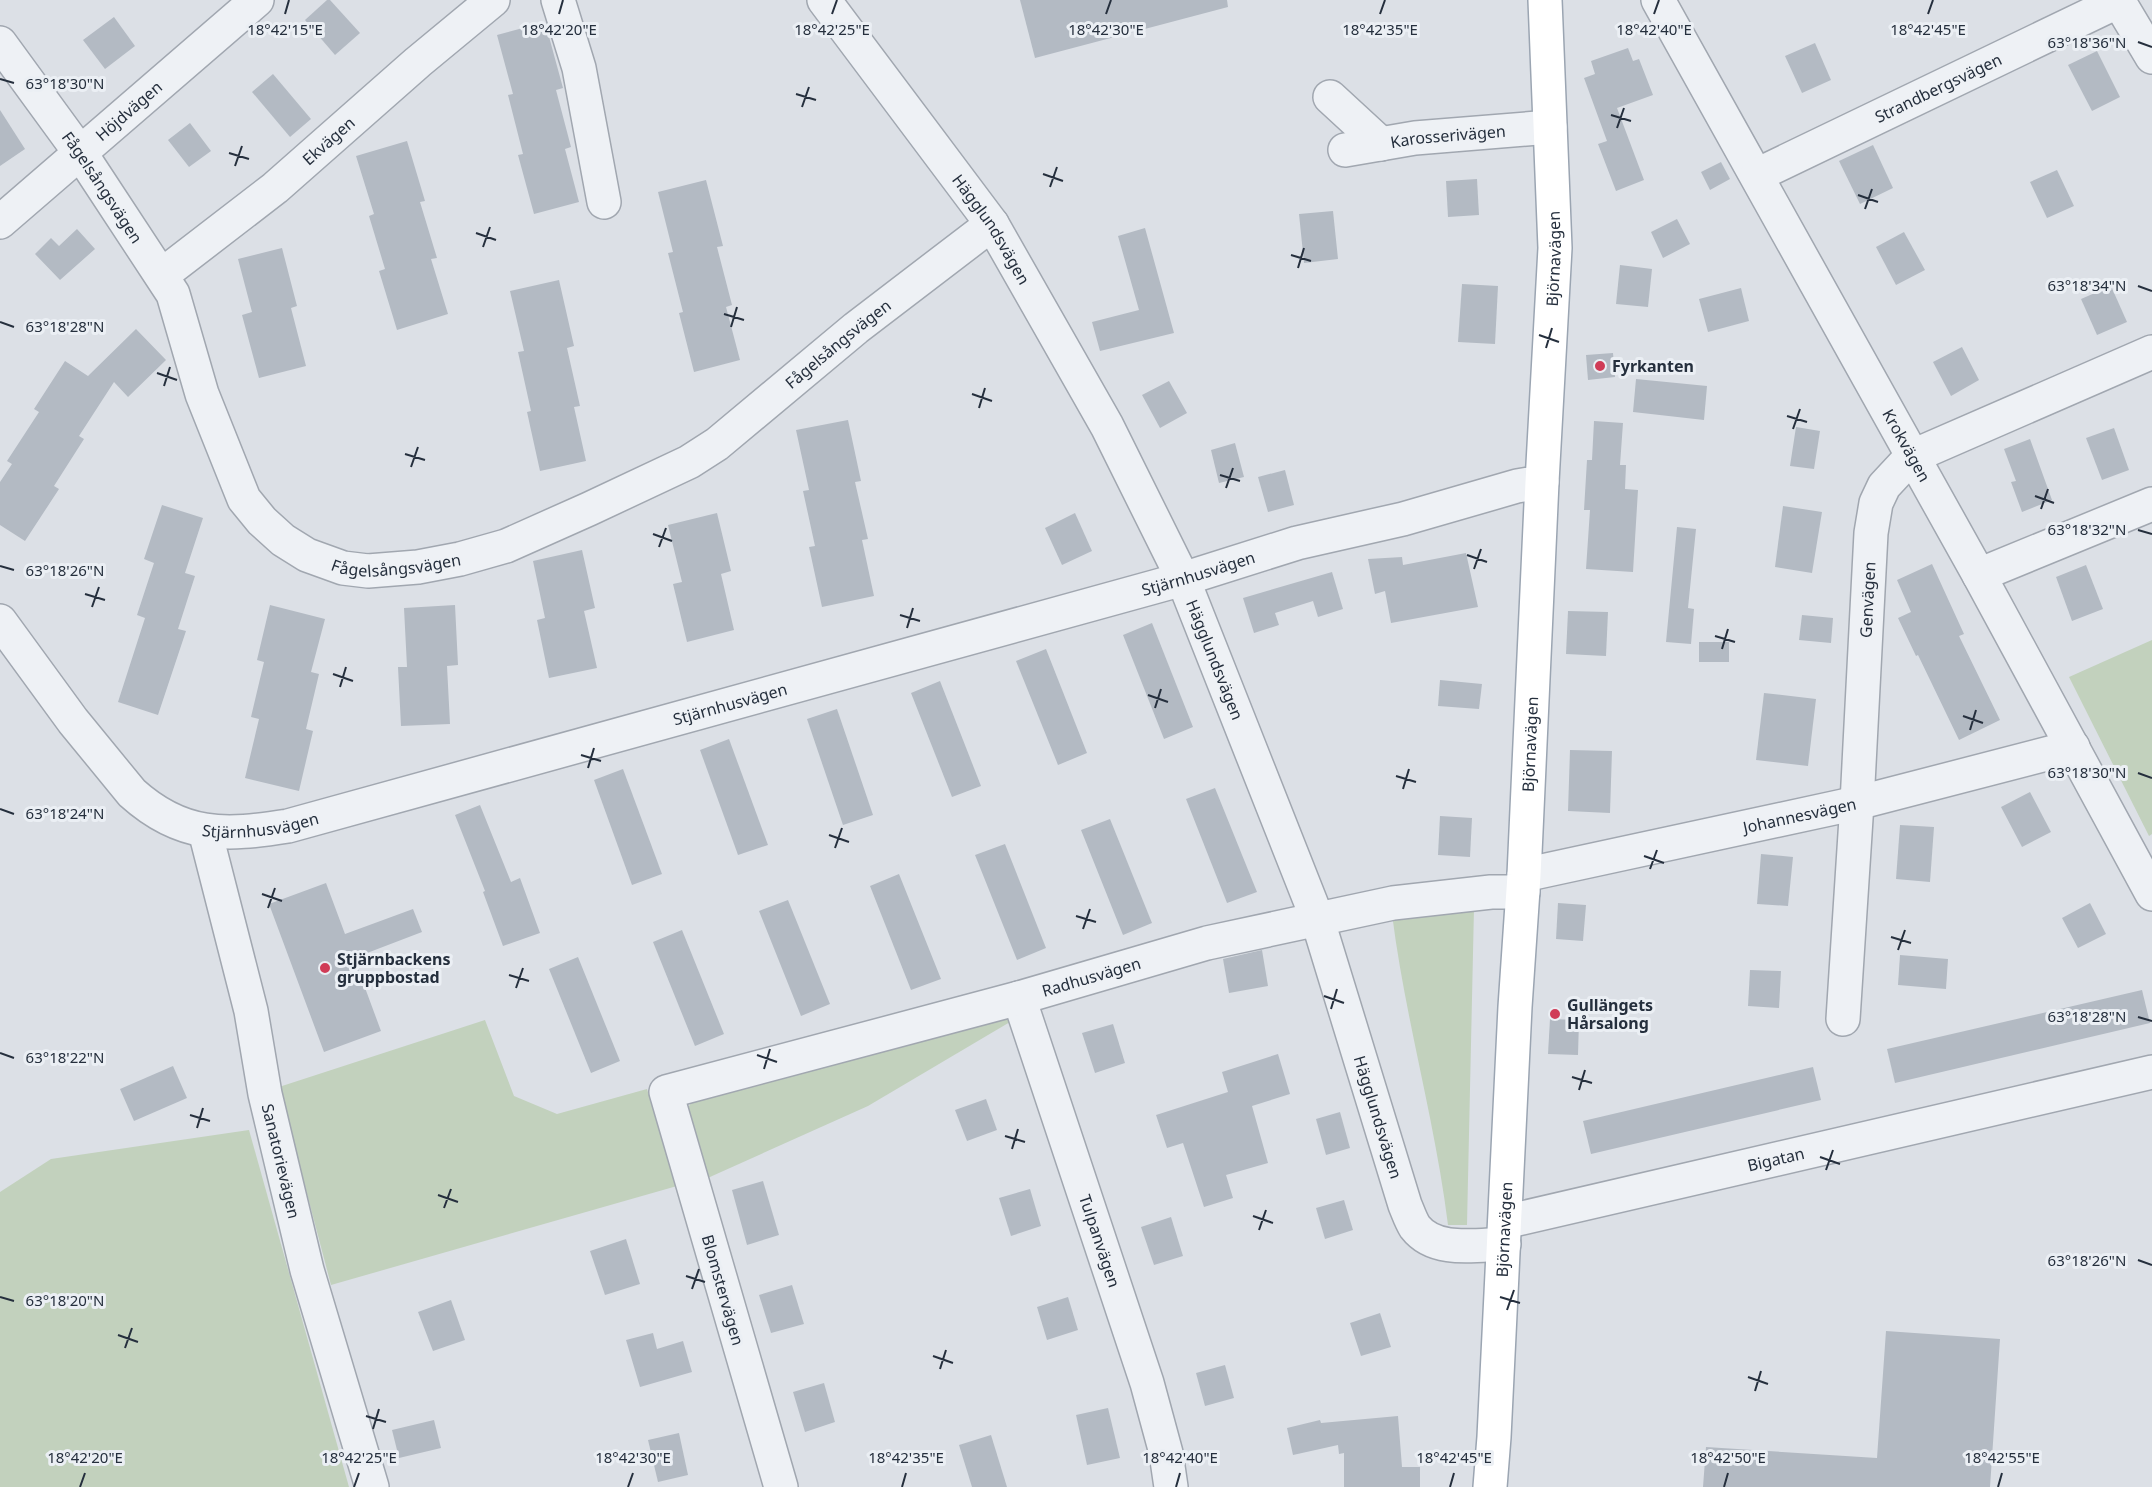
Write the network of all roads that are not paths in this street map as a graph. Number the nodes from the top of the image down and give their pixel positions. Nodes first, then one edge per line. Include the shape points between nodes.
1 (257, 0) edge
2 (493, 0) edge
3 (558, 0) edge
4 (824, 0) edge
5 (1545, 0) edge
6 (1658, 0) edge
7 (2118, 0) edge
8 (0, 43) edge
9 (2152, 57) edge
10 (1330, 97) dead end
11 (1550, 127) junction
12 (1380, 144) junction
13 (1345, 150) dead end
14 (81, 154) junction
15 (1757, 175) junction
16 (604, 202) dead end
17 (0, 222) edge
18 (992, 224) junction
19 (162, 275) junction
20 (2152, 352) edge
21 (1911, 457) junction
22 (1542, 482) junction
23 (2152, 504) edge
24 (1979, 575) junction
25 (1183, 579) junction
26 (0, 621) edge
27 (2073, 747) junction
28 (1857, 803) junction
29 (206, 831) junction
30 (1524, 883) junction
31 (2152, 894) edge
32 (1317, 918) junction
33 (1019, 998) junction
34 (1843, 1019) dead end
35 (2152, 1072) edge
36 (666, 1092) joint
37 (1504, 1233) junction
38 (372, 1487) edge
39 (781, 1487) edge
40 (1171, 1487) edge
41 (1490, 1487) edge

1 - 14 street, Höjdvägen
2 - 19 street, Ekvägen via 275,188
3 - 16 street via 579,68
4 - 18 street, Hägglundsvägen
5 - 11 main road, Björnavägen
6 - 15 street, Krokvägen
7 - 9 street
7 - 15 street, Strandbergsvägen
8 - 14 street, Fågelsångsvägen
10 - 12 street
11 - 12 street, Karosserivägen
11 - 22 main road, Björnavägen via 1556,248
12 - 13 street, Karosserivägen
14 - 17 street, Höjdvägen
14 - 19 street, Fågelsångsvägen
15 - 21 street, Krokvägen
18 - 19 street, Fågelsångsvägen via 856,328 717,444 689,462 506,546 460,559 392,570 343,568 307,555 252,511 222,450 172,294
18 - 25 street, Hägglundsvägen via 1107,426
20 - 21 street, Genvägen
21 - 24 street, Krokvägen
21 - 28 street, Genvägen via 1884,486 1876,503 1871,533
22 - 25 street, Stjärnhusvägen via 1297,543
22 - 30 main road, Björnavägen
23 - 24 street
24 - 27 street, Krokvägen
25 - 29 street, Stjärnhusvägen via 288,826 248,832
25 - 32 street, Hägglundsvägen
26 - 29 street, Stjärnhusvägen via 132,793 168,819
27 - 28 street, Johannesvägen
27 - 31 street, Krokvägen
28 - 30 street, Johannesvägen
28 - 34 street, Genvägen
29 - 38 street, Sanatorievägen via 251,1011 265,1094 308,1270
30 - 32 street, Radhusvägen via 1491,892 1393,903
30 - 37 main road, Björnavägen
32 - 33 street, Radhusvägen via 1207,943
32 - 37 street, Hägglundsvägen via 1414,1225 1434,1242 1452,1245
33 - 36 street, Radhusvägen
33 - 40 street, Tulpanvägen via 1148,1383
35 - 37 street, Bigatan
36 - 39 street, Blomstervägen
37 - 41 main road, Björnavägen

